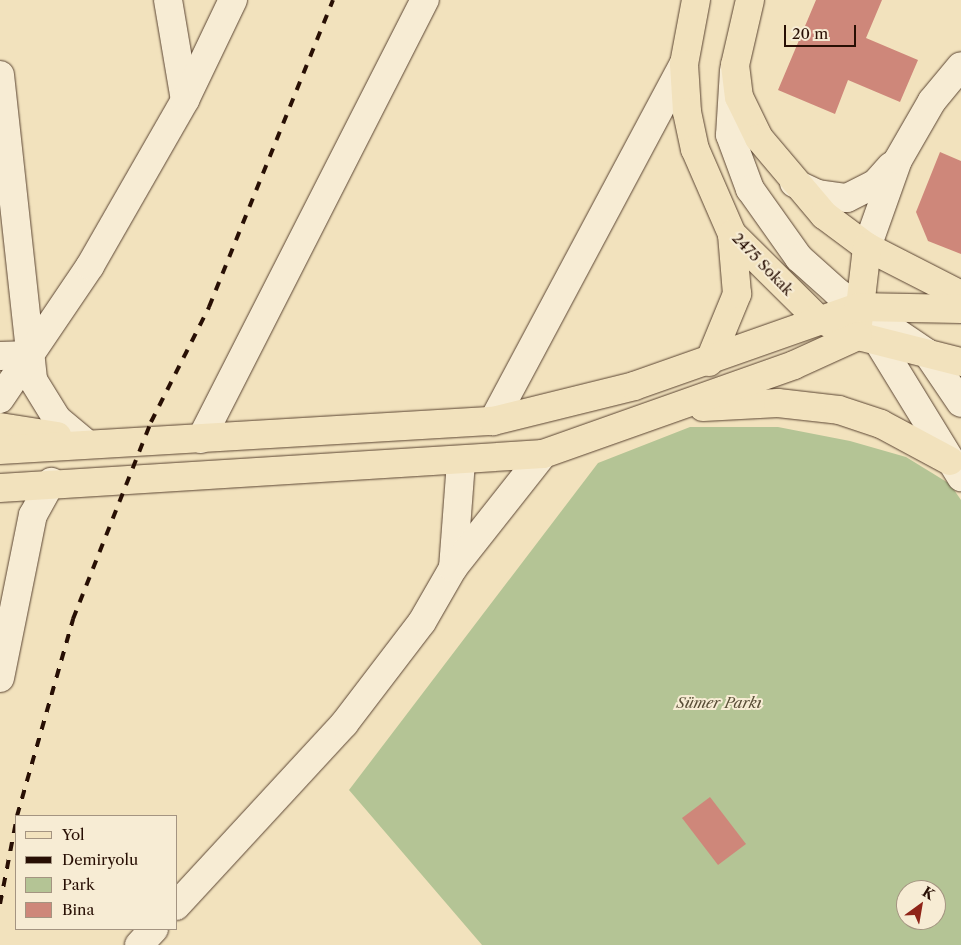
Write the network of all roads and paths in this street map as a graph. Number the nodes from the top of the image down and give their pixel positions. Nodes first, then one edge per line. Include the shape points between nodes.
1 (168, 0) edge
2 (233, 0) edge
3 (425, 0) edge
4 (696, 0) edge
5 (750, 0) edge
6 (684, 64) junction
7 (735, 65) junction
8 (961, 66) edge
9 (0, 75) edge
10 (185, 100) junction
11 (898, 160) junction
12 (794, 183) junction
13 (732, 234) junction
14 (867, 247) junction
15 (961, 295) edge
16 (858, 307) junction
17 (961, 309) edge
18 (817, 318) junction
19 (868, 338) junction
20 (927, 353) junction
21 (30, 355) junction
22 (0, 356) edge
23 (709, 362) junction
24 (961, 362) edge
25 (0, 399) edge
26 (961, 403) edge
27 (660, 413) junction
28 (493, 422) junction
29 (0, 427) edge
30 (202, 439) junction
31 (87, 444) junction
32 (0, 450) edge
33 (543, 454) junction
34 (460, 462) junction
35 (955, 469) edge
36 (52, 482) junction
37 (0, 488) edge
38 (0, 506) edge
39 (453, 568) junction
40 (5, 603) edge
41 (0, 678) edge
42 (178, 904) edge
43 (153, 930) edge
44 (139, 945) edge

1 - 10 street
2 - 10 street
3 - 30 street
4 - 6 main road, 2475 Sokak
5 - 7 main road
6 - 13 main road, 2475 Sokak via 695,149
6 - 28 street
7 - 12 main road via 739,97 759,138
7 - 16 street via 729,119 745,180 799,258
8 - 11 street via 932,101
9 - 21 street
10 - 21 street via 90,266
11 - 12 street via 875,184 847,198 818,194
11 - 14 street
12 - 14 main road via 824,215
13 - 18 main road, 2475 Sokak
13 - 23 main road via 737,294
14 - 15 main road
14 - 16 main road
16 - 17 main road
16 - 18 main road
16 - 19 main road
16 - 20 street
18 - 19 main road, 2475 Sokak
18 - 23 main road
19 - 20 main road, 2475 Sokak
19 - 27 main road
19 - 35 street
20 - 24 main road, 2475 Sokak
20 - 26 street
21 - 22 street
21 - 25 street
21 - 31 street via 42,396 62,424
23 - 28 main road via 553,410
27 - 33 main road
27 - 35 main road via 778,403 840,410 881,424
28 - 30 main road
29 - 31 main road
30 - 31 main road
31 - 32 main road
33 - 34 main road
33 - 39 street
34 - 36 main road
34 - 39 street
36 - 37 main road
36 - 38 main road
36 - 40 street via 33,515
39 - 42 street via 422,622 344,724
40 - 41 street
43 - 44 street

